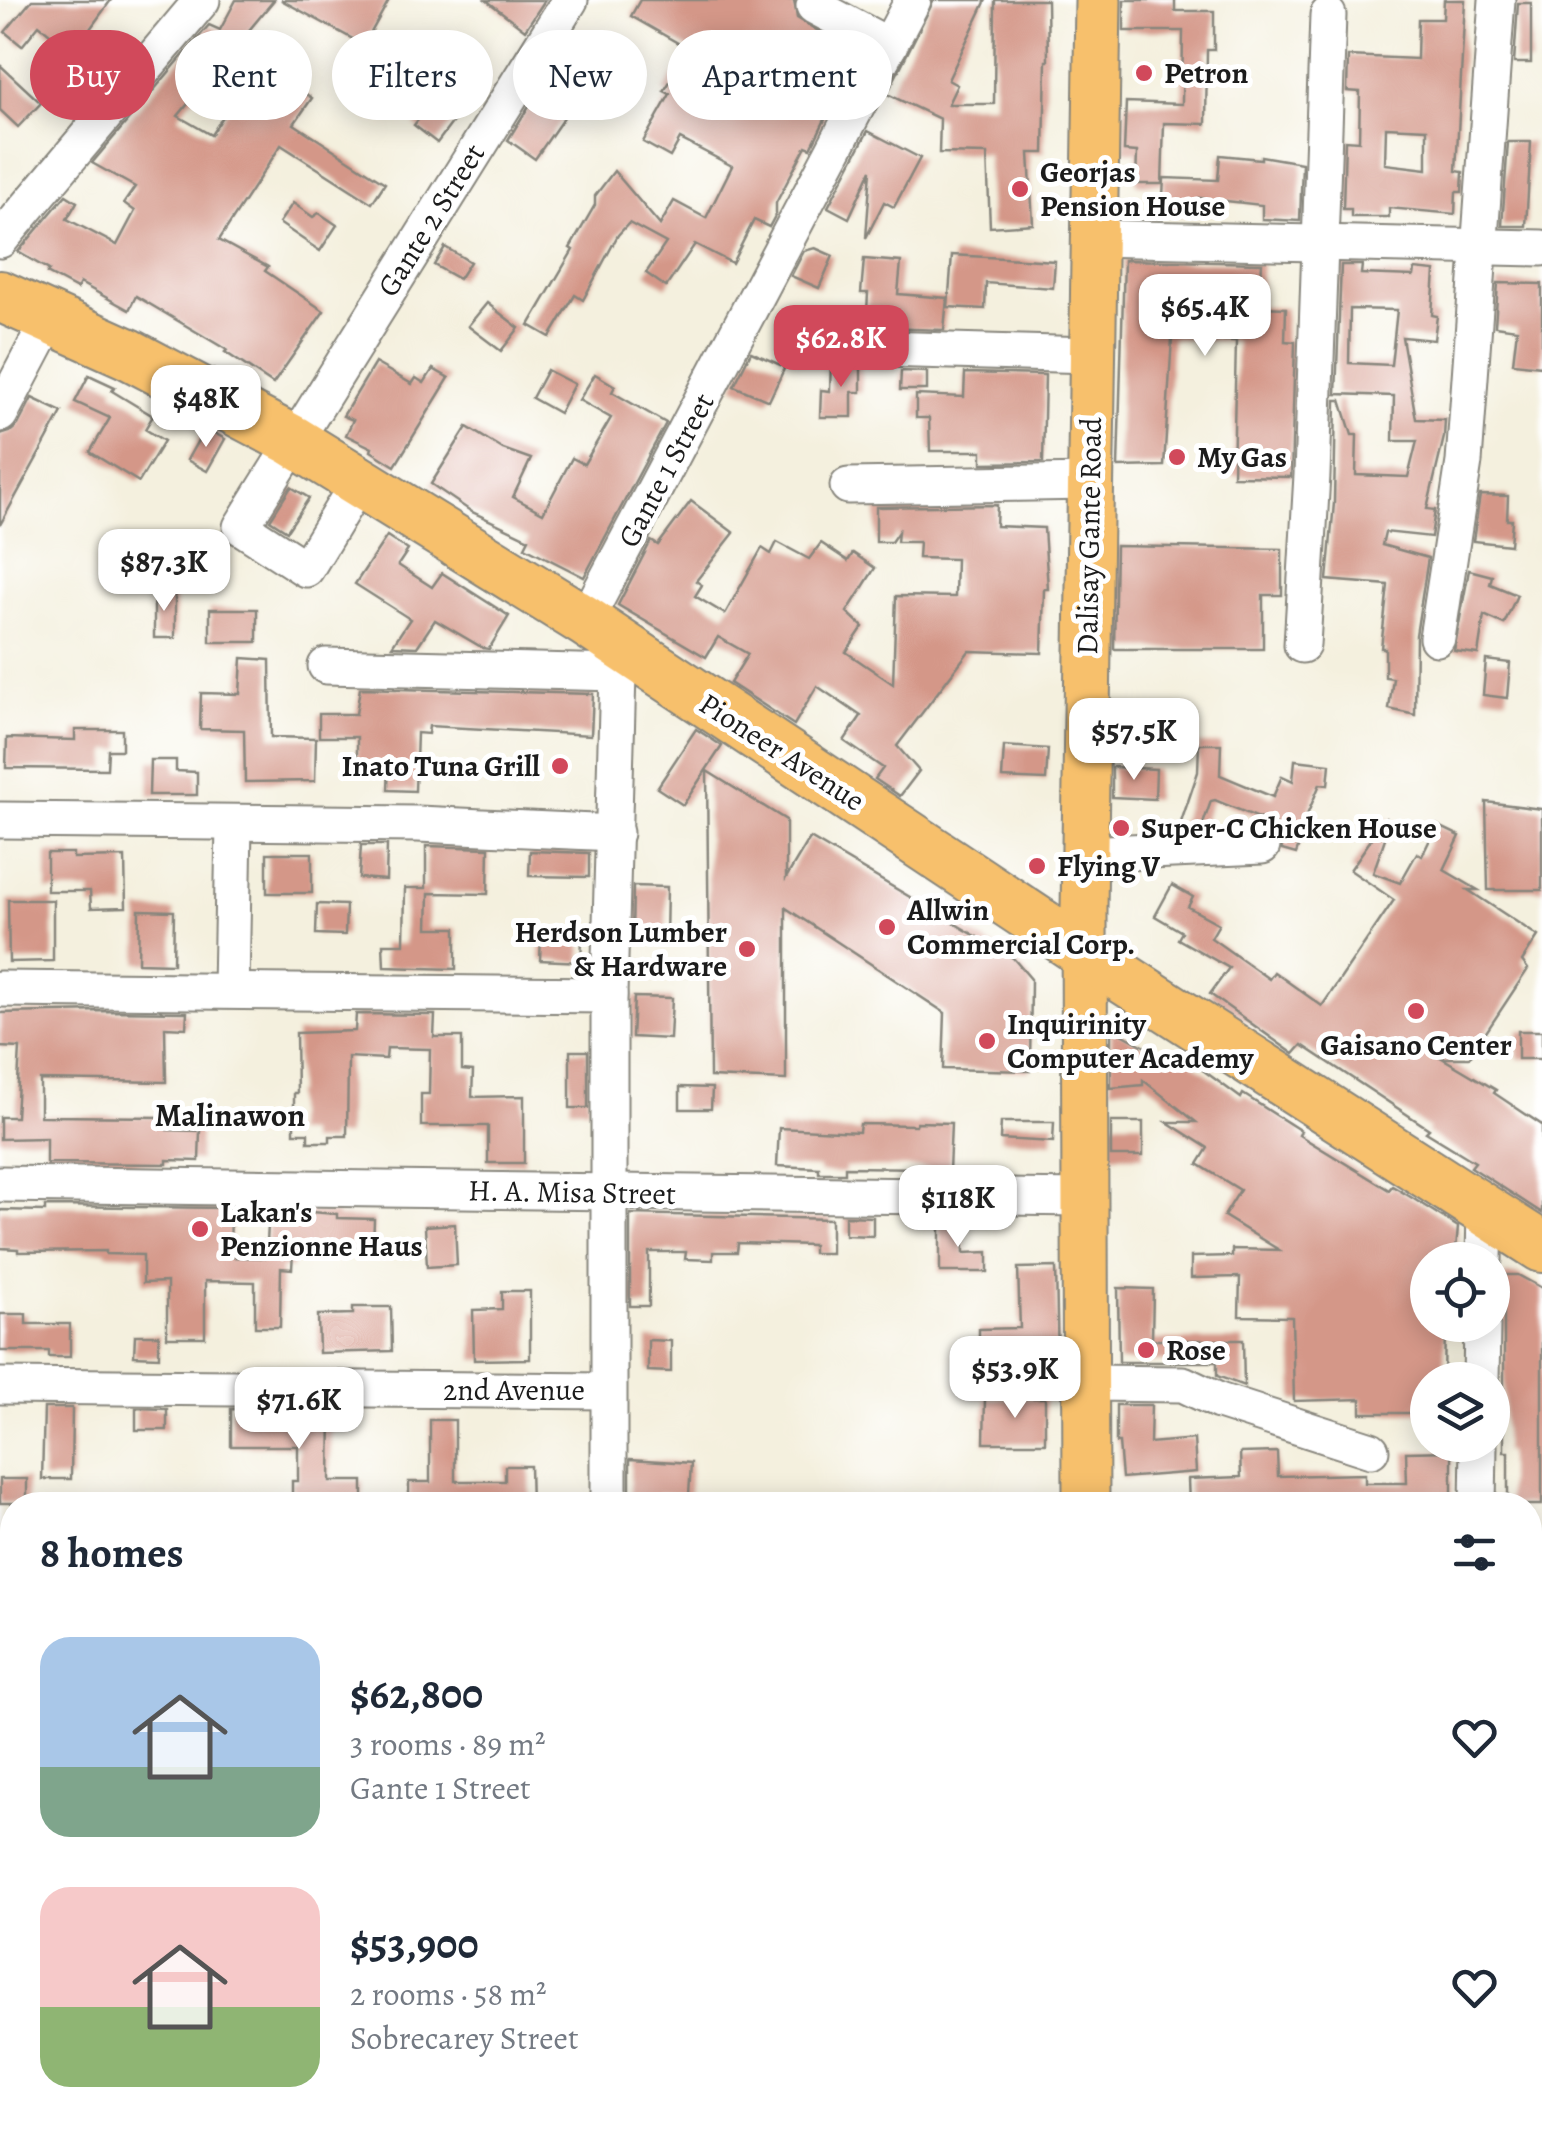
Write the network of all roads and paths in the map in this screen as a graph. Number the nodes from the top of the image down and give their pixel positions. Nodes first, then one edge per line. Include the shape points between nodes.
1 (202, 0) edge
2 (570, 0) edge
3 (913, 0) edge
4 (1098, 0) edge
5 (1497, 0) edge
6 (814, 6) dead end
7 (1328, 15) dead end
8 (859, 30) edge
9 (892, 40) edge
10 (850, 120) edge
11 (5, 226) edge
12 (1092, 238) junction
13 (1318, 245) junction
14 (1479, 246) junction
15 (1542, 248) edge
16 (15, 308) edge
17 (882, 349) dead end
18 (1091, 355) junction
19 (0, 414) edge
20 (292, 440) junction
21 (359, 481) junction
22 (1089, 482) junction
23 (848, 486) dead end
24 (585, 622) junction
25 (1436, 638) dead end
26 (1302, 645) dead end
27 (625, 662) junction
28 (326, 666) dead end
29 (0, 820) edge
30 (234, 824) junction
31 (615, 833) junction
32 (1262, 846) dead end
33 (1084, 854) junction
34 (1084, 951) junction
35 (0, 988) edge
36 (232, 990) junction
37 (609, 996) junction
38 (0, 1184) edge
39 (607, 1192) junction
40 (1084, 1198) junction
41 (1485, 1209) junction
42 (1484, 1242) edge
43 (1542, 1247) edge
44 (1087, 1383) junction
45 (0, 1386) edge
46 (608, 1391) junction
47 (1371, 1450) dead end
48 (1479, 1462) edge
49 (608, 1492) edge
50 (1086, 1492) edge
51 (1478, 1492) edge

1 - 11 street
2 - 20 street, Gante 2 Street
3 - 9 street, Gante 1 Street
4 - 12 main road, Dalisay Gante Road
5 - 14 street
6 - 8 street
7 - 13 street
10 - 24 street, Gante 1 Street
12 - 13 street
12 - 18 main road, Dalisay Gante Road
13 - 14 street
13 - 26 street
14 - 15 street
14 - 25 street via 1464,462
16 - 19 street
16 - 20 highway, Pioneer Avenue via 129,354
17 - 18 street
18 - 22 main road, Dalisay Gante Road
20 - 21 highway, Pioneer Avenue
20 - 21 street, Gante 2 Street via 240,527 306,569
21 - 24 highway, Pioneer Avenue
22 - 23 street
22 - 33 main road, Dalisay Gante Road
24 - 27 highway, Pioneer Avenue
27 - 28 street
27 - 31 street
27 - 34 highway, Pioneer Avenue
29 - 30 street
30 - 31 street
30 - 36 street
31 - 37 street
32 - 33 street
33 - 34 main road, Dalisay Gante Road
34 - 40 main road, Dalisay Gante Road
34 - 41 highway, Pioneer Avenue
35 - 36 street
36 - 37 street
37 - 39 street
38 - 39 street, H. A. Misa Street
39 - 40 street, H. A. Misa Street
39 - 46 street
40 - 44 main road, Dalisay Gante Road
41 - 42 street
41 - 43 highway, Pioneer Avenue
44 - 47 street via 1183,1384
44 - 50 main road, Dalisay Gante Road
45 - 46 street, 2nd Avenue
46 - 49 street
48 - 51 street

